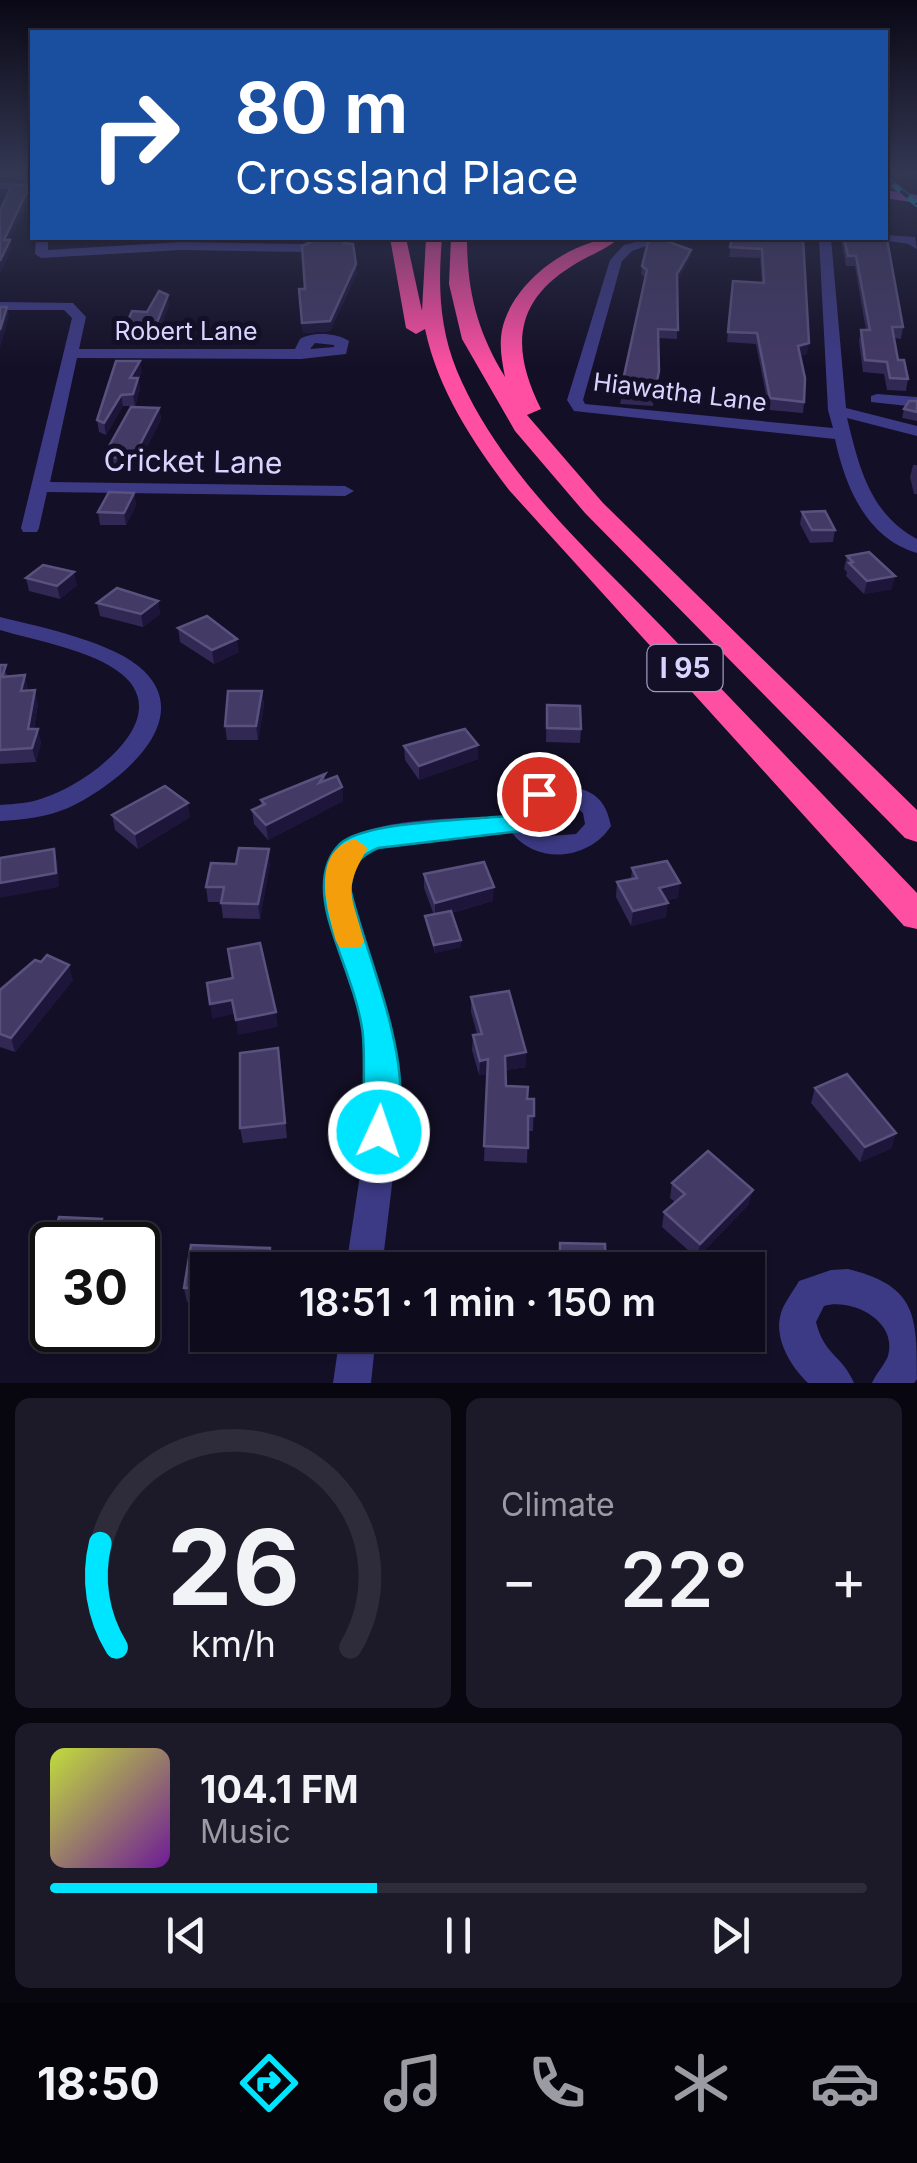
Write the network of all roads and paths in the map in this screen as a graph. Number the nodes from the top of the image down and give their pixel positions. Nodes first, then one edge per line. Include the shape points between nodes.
1 (888, 239) edge
2 (42, 240) edge
3 (398, 240) edge
4 (434, 240) edge
5 (459, 240) edge
6 (607, 240) edge
7 (656, 240) edge
8 (825, 240) edge
9 (914, 242) edge
10 (306, 248) edge
11 (0, 306) edge
12 (70, 353) junction
13 (301, 354) dead end
14 (877, 399) dead end
15 (917, 402) edge
16 (836, 403) junction
17 (466, 409) junction
18 (917, 430) edge
19 (840, 434) junction
20 (40, 486) junction
21 (344, 491) dead end
22 (594, 508) junction
23 (30, 528) dead end
24 (917, 546) edge
25 (0, 623) edge
26 (0, 813) edge
27 (519, 824) dead end
28 (917, 830) edge
29 (917, 916) edge
30 (366, 1252) edge
31 (356, 1352) edge
32 (821, 1379) edge
33 (352, 1383) edge
34 (891, 1383) edge

1 - 9 street
2 - 10 street via 41,254
3 - 17 highway via 420,341
4 - 17 highway, I 95 via 432,323
5 - 22 highway, I 95 via 461,301 481,359 523,426
6 - 22 highway via 536,284 509,342 520,391
7 - 19 street, Hiawatha Lane via 628,248 616,260 575,400 580,408
8 - 16 street
11 - 12 street via 76,310
12 - 13 street, Robert Lane
12 - 20 street
14 - 15 street
16 - 18 street
16 - 19 street
17 - 29 highway, I 95 via 544,516
19 - 24 street via 873,515
20 - 21 street, Cricket Lane
20 - 23 street
22 - 28 highway, I 95
25 - 26 street via 136,675 150,696 150,718 119,764 91,784 57,803
27 - 30 street via 374,840 350,850 340,866 336,888 377,1027 383,1098
31 - 33 street
32 - 34 street via 798,1337 797,1320 812,1293 844,1284 878,1297 903,1326 907,1361

